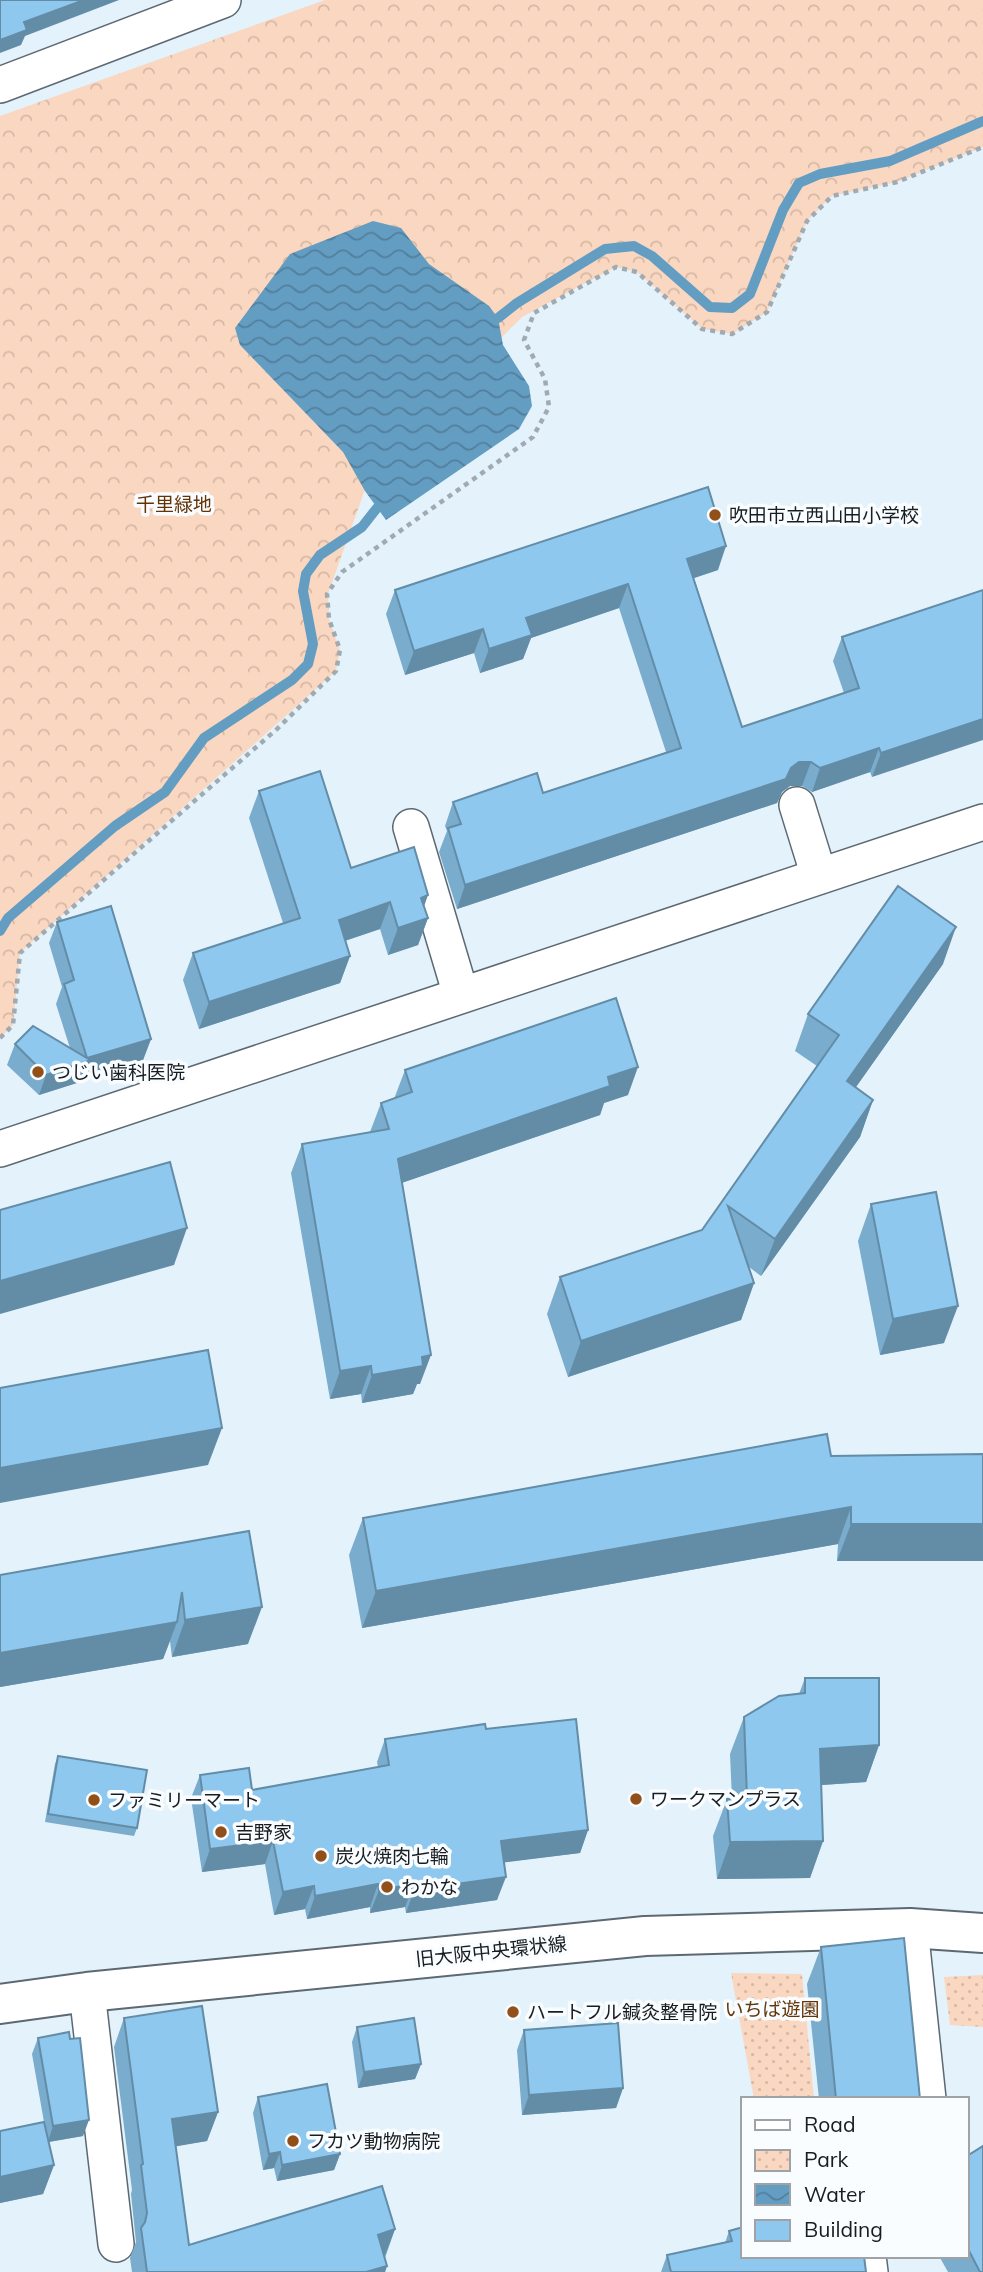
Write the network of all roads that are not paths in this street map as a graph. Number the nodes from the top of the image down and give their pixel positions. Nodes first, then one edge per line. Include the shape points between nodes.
1 (223, 0) edge
2 (0, 85) edge
3 (797, 805) dead end
4 (983, 822) edge
5 (411, 827) dead end
6 (819, 876) junction
7 (461, 995) junction
8 (0, 1149) edge
9 (910, 1928) junction
10 (983, 1933) edge
11 (87, 1992) junction
12 (0, 2004) edge
13 (928, 2097) edge
14 (116, 2244) dead end

1 - 2 street
3 - 6 street
4 - 6 street
5 - 7 street
6 - 7 street
7 - 8 street
9 - 10 main road, 旧大阪中央環状線
9 - 11 main road, 旧大阪中央環状線 via 645,1936
9 - 13 street
11 - 12 main road, 旧大阪中央環状線
11 - 14 street

